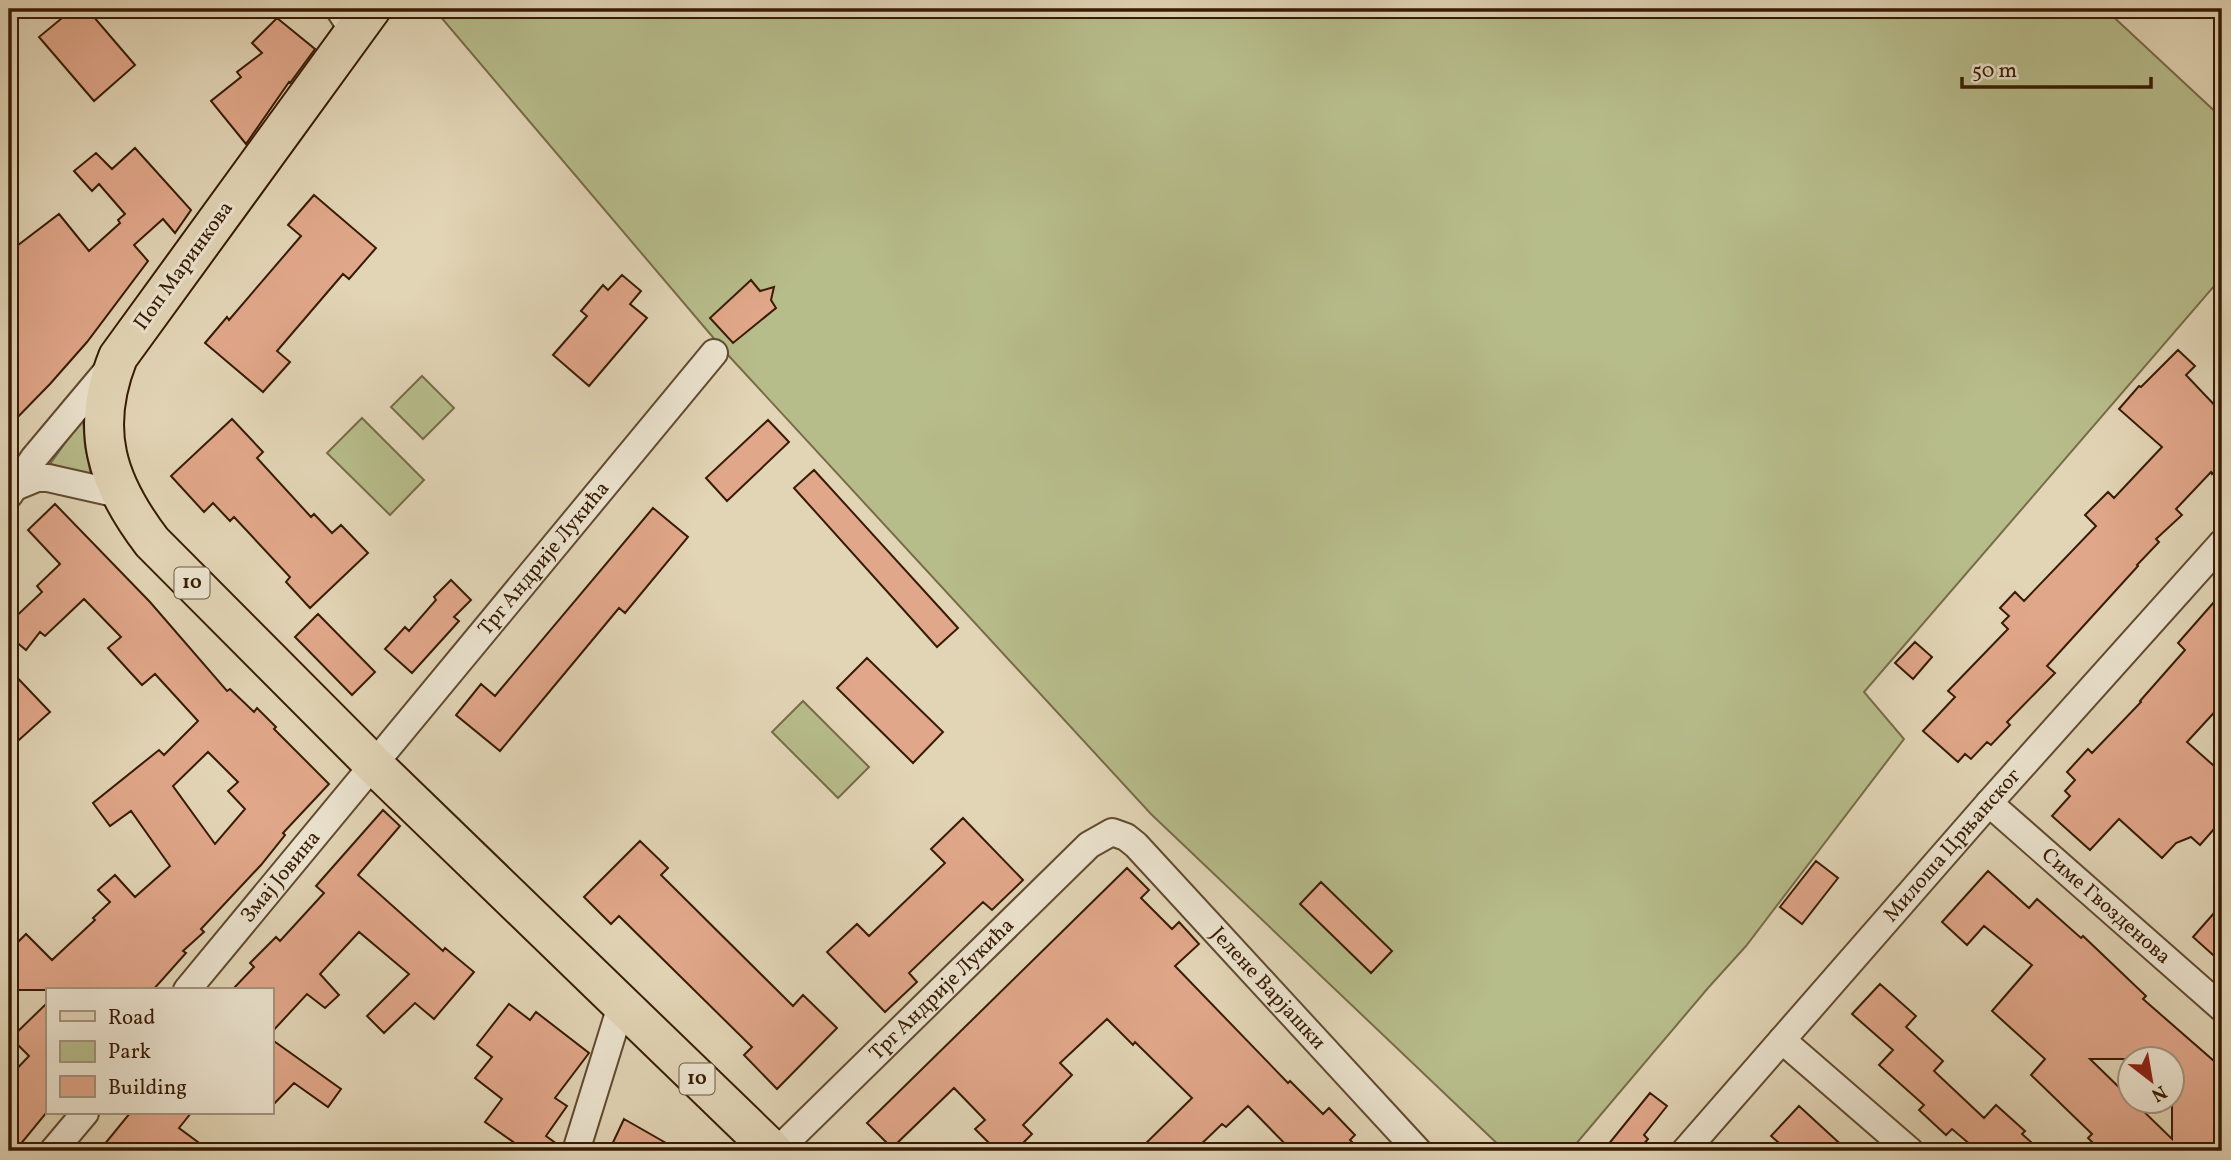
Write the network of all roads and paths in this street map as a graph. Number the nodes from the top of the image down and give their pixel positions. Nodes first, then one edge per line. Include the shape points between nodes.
1 (355, 17) edge
2 (714, 354) dead end
3 (118, 357) junction
4 (12, 491) edge
5 (119, 494) junction
6 (2222, 543) edge
7 (374, 765) junction
8 (1989, 803) junction
9 (1112, 832) joint
10 (189, 988) edge
11 (621, 1006) junction
12 (2222, 1008) edge
13 (1782, 1040) junction
14 (84, 1114) edge
15 (53, 1151) edge
16 (576, 1151) edge
17 (775, 1151) edge
18 (1418, 1151) edge
19 (1685, 1151) edge
20 (1910, 1151) edge

1 - 3 main road, Поп Маринкова / 10
2 - 7 street, Трг Андрије Лукића
3 - 4 street, Поп Маринкова via 41,448
3 - 5 main road, 10 via 109,380 103,429
4 - 5 street via 37,478 48,478
5 - 7 main road, 10 via 152,542
6 - 8 street, Милоша Црњанског
7 - 10 street, Змај Јовина
7 - 11 main road, 10
8 - 12 street, Симе Гвозденова
8 - 13 street, Милоша Црњанског
9 - 17 street, Трг Андрије Лукића via 1089,845
9 - 18 street, Јелене Варјашки via 1136,845
11 - 16 street
11 - 17 main road, 10
13 - 19 street, Милоша Црњанског
13 - 20 street
14 - 15 street

